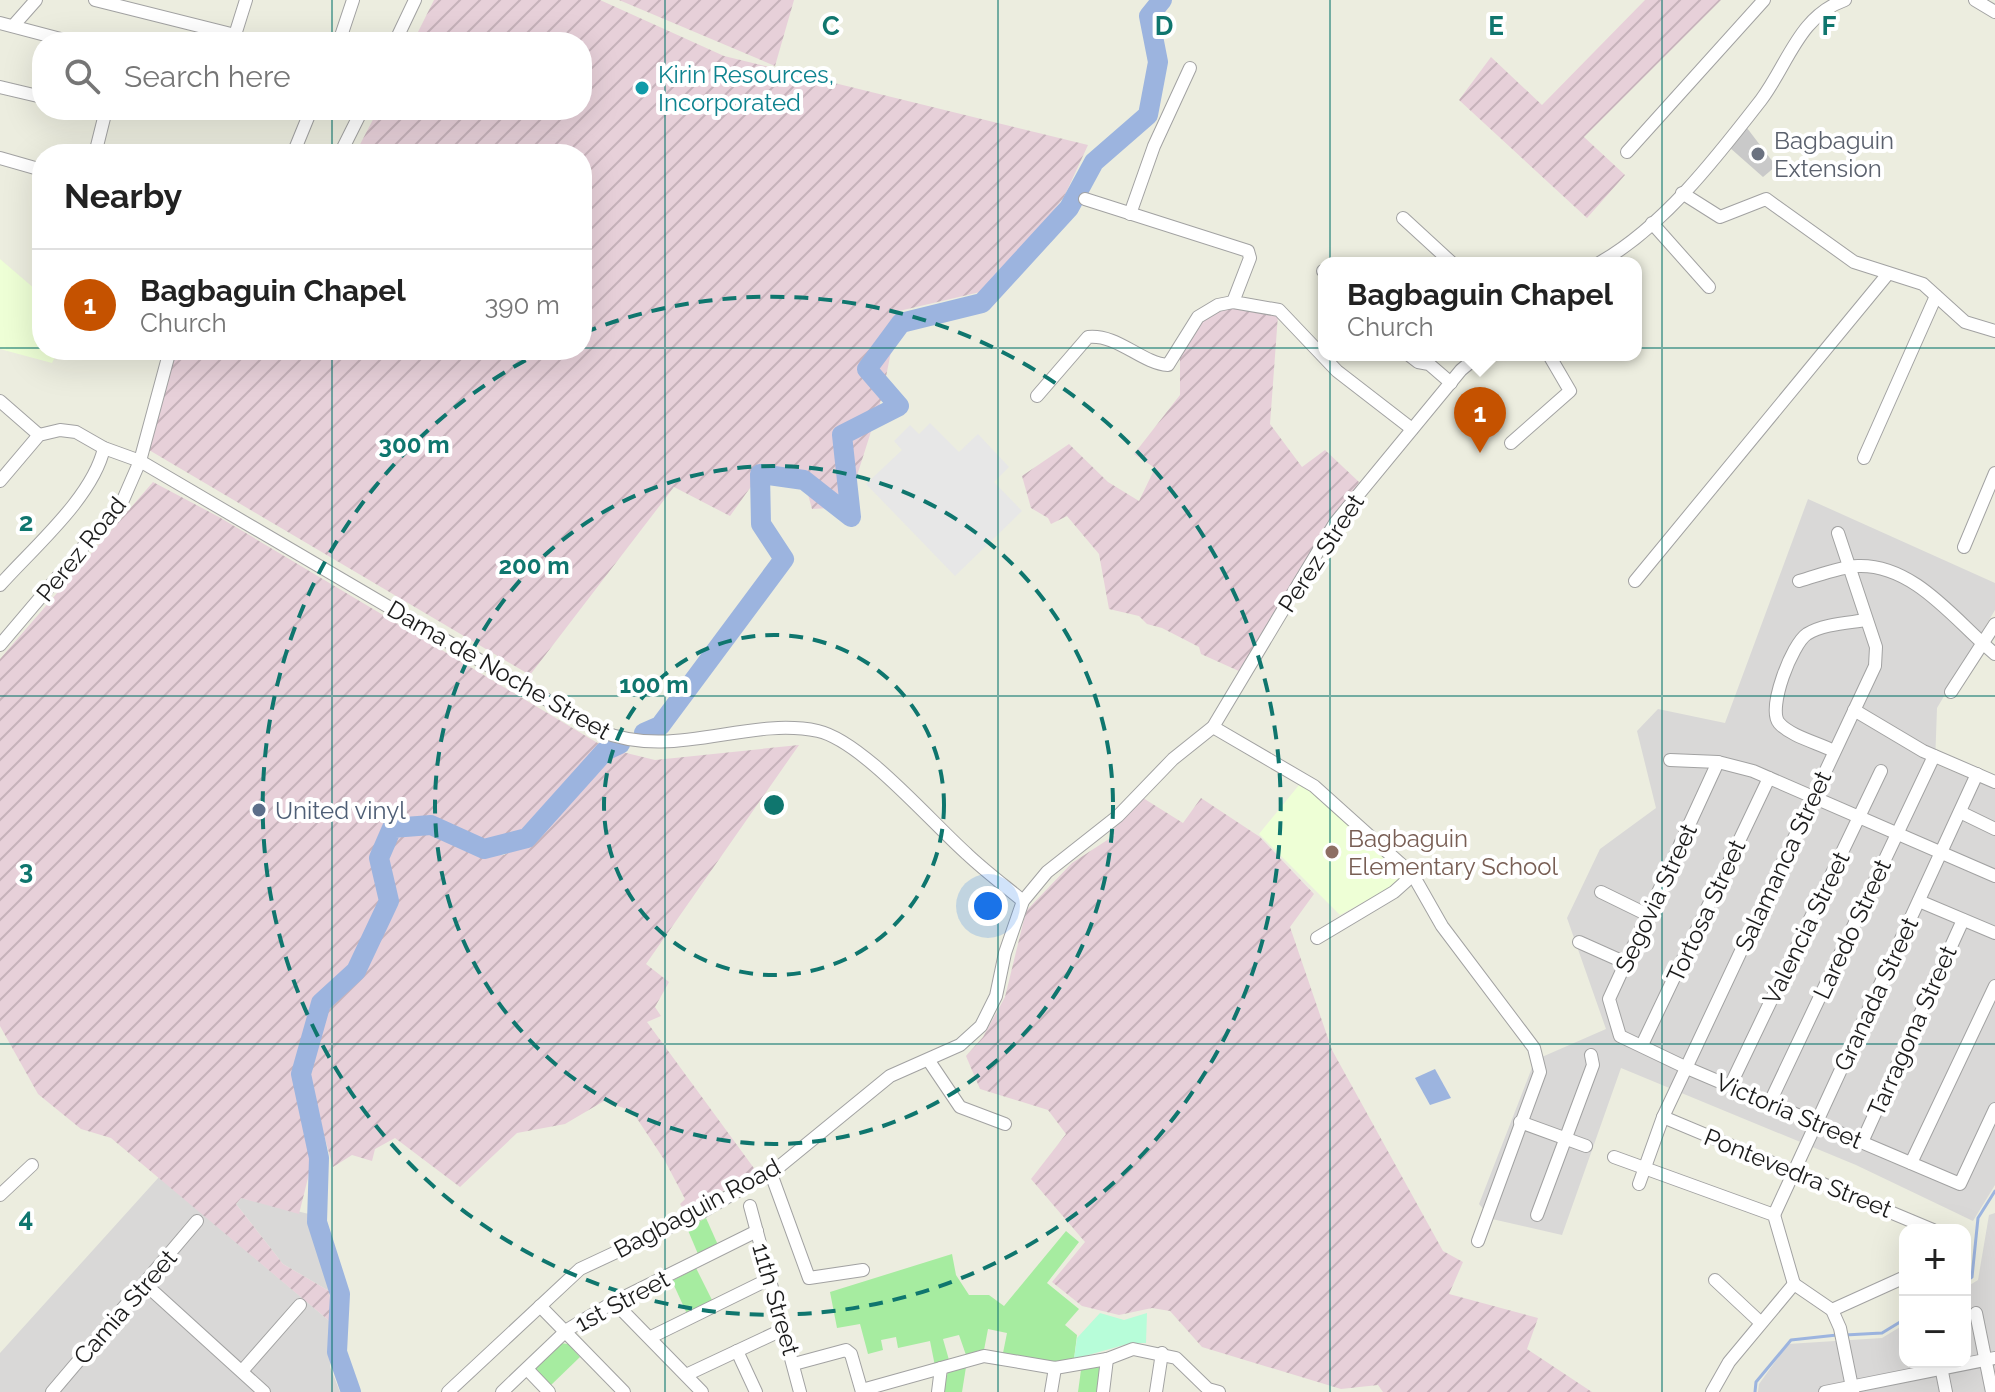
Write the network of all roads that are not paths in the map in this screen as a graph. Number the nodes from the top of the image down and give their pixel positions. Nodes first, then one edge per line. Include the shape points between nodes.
1 (36, 0) edge
2 (95, 0) edge
3 (246, 0) edge
4 (353, 0) edge
5 (415, 0) edge
6 (1764, 0) edge
7 (1845, 0) edge
8 (1975, 0) edge
9 (1995, 12) edge
10 (6, 24) edge
11 (35, 32) edge
12 (210, 32) edge
13 (233, 32) edge
14 (342, 32) edge
15 (400, 32) edge
16 (1190, 68) dead end
17 (0, 87) edge
18 (32, 95) edge
19 (101, 120) edge
20 (307, 120) edge
21 (357, 120) edge
22 (97, 144) edge
23 (297, 144) edge
24 (345, 144) edge
25 (1627, 152) dead end
26 (0, 158) edge
27 (32, 167) edge
28 (1682, 193) junction
29 (1085, 199) dead end
30 (1130, 214) junction
31 (1403, 218) dead end
32 (1652, 223) junction
33 (1445, 257) edge
34 (1610, 257) edge
35 (1887, 275) junction
36 (1709, 287) dead end
37 (1936, 296) junction
38 (1233, 302) junction
39 (1995, 331) edge
40 (1318, 351) edge
41 (167, 360) edge
42 (1327, 361) edge
43 (1422, 361) edge
44 (1473, 361) edge
45 (1552, 361) edge
46 (1451, 383) junction
47 (1037, 396) dead end
48 (0, 401) edge
49 (1412, 429) junction
50 (39, 435) junction
51 (1511, 443) dead end
52 (104, 448) junction
53 (1864, 458) dead end
54 (140, 461) junction
55 (1995, 473) edge
56 (0, 481) edge
57 (1838, 533) dead end
58 (1964, 547) dead end
59 (1848, 568) junction
60 (1635, 581) dead end
61 (1799, 581) dead end
62 (0, 585) edge
63 (1866, 620) junction
64 (1994, 627) edge
65 (1982, 643) junction
66 (0, 645) edge
67 (1995, 654) edge
68 (1951, 692) dead end
69 (1854, 710) junction
70 (1213, 727) junction
71 (1834, 751) junction
72 (1934, 756) junction
73 (1670, 760) dead end
74 (1718, 762) junction
75 (1881, 771) dead end
76 (1977, 774) junction
77 (1769, 778) junction
78 (1995, 782) edge
79 (1812, 797) junction
80 (1960, 812) junction
81 (1859, 817) junction
82 (1995, 829) edge
83 (1897, 833) junction
84 (1941, 852) junction
85 (1413, 875) junction
86 (1995, 876) edge
87 (1601, 892) dead end
88 (1023, 901) junction
89 (1919, 901) junction
90 (1648, 915) junction
91 (1963, 920) junction
92 (1995, 933) edge
93 (1317, 938) dead end
94 (1579, 942) dead end
95 (1626, 963) junction
96 (1995, 986) edge
97 (1620, 1036) joint
98 (1642, 1045) junction
99 (1591, 1055) dead end
100 (929, 1061) junction
101 (1687, 1068) junction
102 (1731, 1084) junction
103 (1770, 1102) junction
104 (1995, 1109) edge
105 (1663, 1117) junction
106 (1520, 1122) junction
107 (1817, 1122) junction
108 (1005, 1124) dead end
109 (1566, 1139) junction
110 (1862, 1142) junction
111 (1586, 1146) dead end
112 (1614, 1157) dead end
113 (1911, 1163) junction
114 (32, 1165) dead end
115 (1645, 1170) junction
116 (770, 1171) junction
117 (1794, 1171) junction
118 (1639, 1184) dead end
119 (0, 1195) edge
120 (750, 1206) dead end
121 (1537, 1215) dead end
122 (1774, 1215) junction
123 (197, 1221) dead end
124 (1919, 1224) edge
125 (757, 1231) junction
126 (1478, 1241) dead end
127 (863, 1270) dead end
128 (769, 1279) junction
129 (1715, 1280) dead end
130 (1899, 1280) edge
131 (145, 1284) junction
132 (1794, 1284) junction
133 (614, 1302) junction
134 (300, 1305) dead end
135 (540, 1306) junction
136 (1832, 1310) junction
137 (1976, 1313) dead end
138 (1760, 1322) junction
139 (784, 1329) junction
140 (565, 1332) junction
141 (651, 1337) junction
142 (737, 1351) junction
143 (1162, 1353) junction
144 (1991, 1358) edge
145 (1107, 1359) junction
146 (1971, 1361) edge
147 (794, 1364) junction
148 (941, 1368) junction
149 (1055, 1368) junction
150 (1930, 1368) edge
151 (1942, 1368) edge
152 (527, 1369) junction
153 (242, 1371) junction
154 (686, 1375) junction
155 (1897, 1377) junction
156 (1853, 1389) edge
157 (862, 1391) edge
158 (1211, 1391) edge
159 (52, 1392) edge
160 (264, 1392) edge
161 (448, 1392) edge
162 (502, 1392) edge
163 (549, 1392) edge
164 (624, 1392) edge
165 (702, 1392) edge
166 (756, 1392) edge
167 (800, 1392) edge
168 (938, 1392) edge
169 (1051, 1392) edge
170 (1103, 1392) edge
171 (1156, 1392) edge
172 (1712, 1392) edge
173 (1825, 1392) edge
174 (1900, 1392) edge
175 (1946, 1392) edge
176 (1992, 1392) edge

1 - 10 street
2 - 12 street
3 - 13 street
4 - 14 street
5 - 15 street
6 - 25 street
7 - 28 street via 1813,18 1763,98
8 - 9 street
10 - 11 street
16 - 30 street
17 - 18 street
19 - 22 street
20 - 23 street
21 - 24 street
26 - 27 street
28 - 32 street
28 - 35 street via 1720,217 1766,199 1840,254
29 - 30 street
30 - 38 street via 1248,251
31 - 33 street
32 - 34 street
32 - 36 street
35 - 37 street via 1923,284
35 - 60 street
37 - 39 street via 1965,322
37 - 53 street
38 - 40 street via 1279,310
38 - 47 street via 1198,317 1168,365 1088,337
41 - 54 street, Perez Road
42 - 49 street
43 - 46 street
44 - 46 street, Perez Street
45 - 51 street via 1570,391
46 - 49 street, Perez Street
48 - 50 street
49 - 70 street, Perez Street via 1335,523
50 - 52 street, Dama de Noche Street via 76,432
50 - 56 street
52 - 54 street, Dama de Noche Street
52 - 62 street via 100,468 87,487
54 - 66 street, Perez Road via 110,519
54 - 88 street, Dama de Noche Street via 610,735 652,743 793,729 839,739
55 - 58 street
57 - 59 street, Salamanca Street
59 - 61 street
59 - 63 street, Salamanca Street
59 - 65 street via 1868,567 1918,587
63 - 69 street, Salamanca Street via 1877,657
63 - 71 street via 1815,630 1801,639 1774,702 1774,715 1784,728
64 - 65 street
65 - 67 street
65 - 68 street
69 - 71 street, Salamanca Street
69 - 72 street
70 - 85 street via 1314,786
70 - 88 street, Bagbaguin Road via 1118,816 1057,863
71 - 79 street, Salamanca Street
72 - 76 street
72 - 83 street, Laredo Street
73 - 74 street
74 - 77 street
74 - 90 street, Segovia Street
75 - 81 street, Valencia Street
76 - 78 street
76 - 80 street, Granada Street
77 - 79 street
77 - 98 street, Tortosa Street
79 - 81 street
79 - 101 street, Salamanca Street
80 - 82 street
80 - 84 street, Granada Street
81 - 83 street
81 - 102 street, Valencia Street
83 - 84 street
83 - 103 street, Laredo Street
84 - 86 street
84 - 89 street, Granada Street
85 - 93 street
85 - 106 street via 1442,926 1534,1048 1540,1072
87 - 90 street
88 - 100 street, Bagbaguin Road via 996,996 981,1026 960,1045
89 - 91 street
89 - 107 street, Granada Street
90 - 95 street, Segovia Street
91 - 92 street
91 - 110 street, Tarragona Street
94 - 95 street
95 - 97 street, Segovia Street via 1609,999
96 - 113 street
97 - 98 street, Victoria Street
98 - 101 street, Victoria Street
99 - 109 street via 1593,1065
100 - 108 street via 960,1107
100 - 116 street, Bagbaguin Road via 890,1076
101 - 102 street, Victoria Street
101 - 105 street, Salamanca Street
102 - 103 street, Victoria Street
103 - 107 street, Victoria Street
104 - 113 street, Victoria Street via 1960,1184
105 - 115 street, Salamanca Street
105 - 117 street, Pontevedra Street
106 - 109 street
106 - 126 street
107 - 110 street, Victoria Street
107 - 117 street, Granada Street
109 - 111 street
109 - 121 street
110 - 113 street, Victoria Street
112 - 115 street
114 - 119 street
115 - 118 street, Salamanca Street
115 - 122 street
116 - 127 street via 809,1278
116 - 135 street, Bagbaguin Road via 702,1212 580,1269
117 - 122 street, Granada Street
117 - 124 street, Pontevedra Street
120 - 125 street, 11th Street
122 - 132 street
123 - 131 street, Camia Street
125 - 128 street, 11th Street
125 - 133 street, 1st Street
128 - 139 street, 11th Street
128 - 141 street
129 - 138 street
130 - 136 street
131 - 153 street
131 - 159 street, Camia Street
132 - 136 street
132 - 138 street
133 - 140 street, 1st Street
133 - 141 street
134 - 153 street
135 - 140 street
135 - 161 street, Bagbaguin Road
136 - 156 street
137 - 144 street
138 - 172 street
139 - 142 street
139 - 147 street, 11th Street
140 - 152 street, 1st Street
140 - 164 street
141 - 154 street
142 - 154 street
142 - 166 street
143 - 145 street via 1133,1349
143 - 158 street via 1176,1358
143 - 171 street
144 - 146 street
144 - 176 street
145 - 149 street
145 - 170 street
147 - 157 street via 846,1350
147 - 167 street, 11th Street
148 - 149 street via 984,1356
148 - 157 street
148 - 168 street
149 - 169 street
150 - 155 street
151 - 175 street
152 - 162 street, 1st Street
152 - 163 street
153 - 160 street
154 - 165 street
155 - 156 street
155 - 174 street
156 - 173 street

